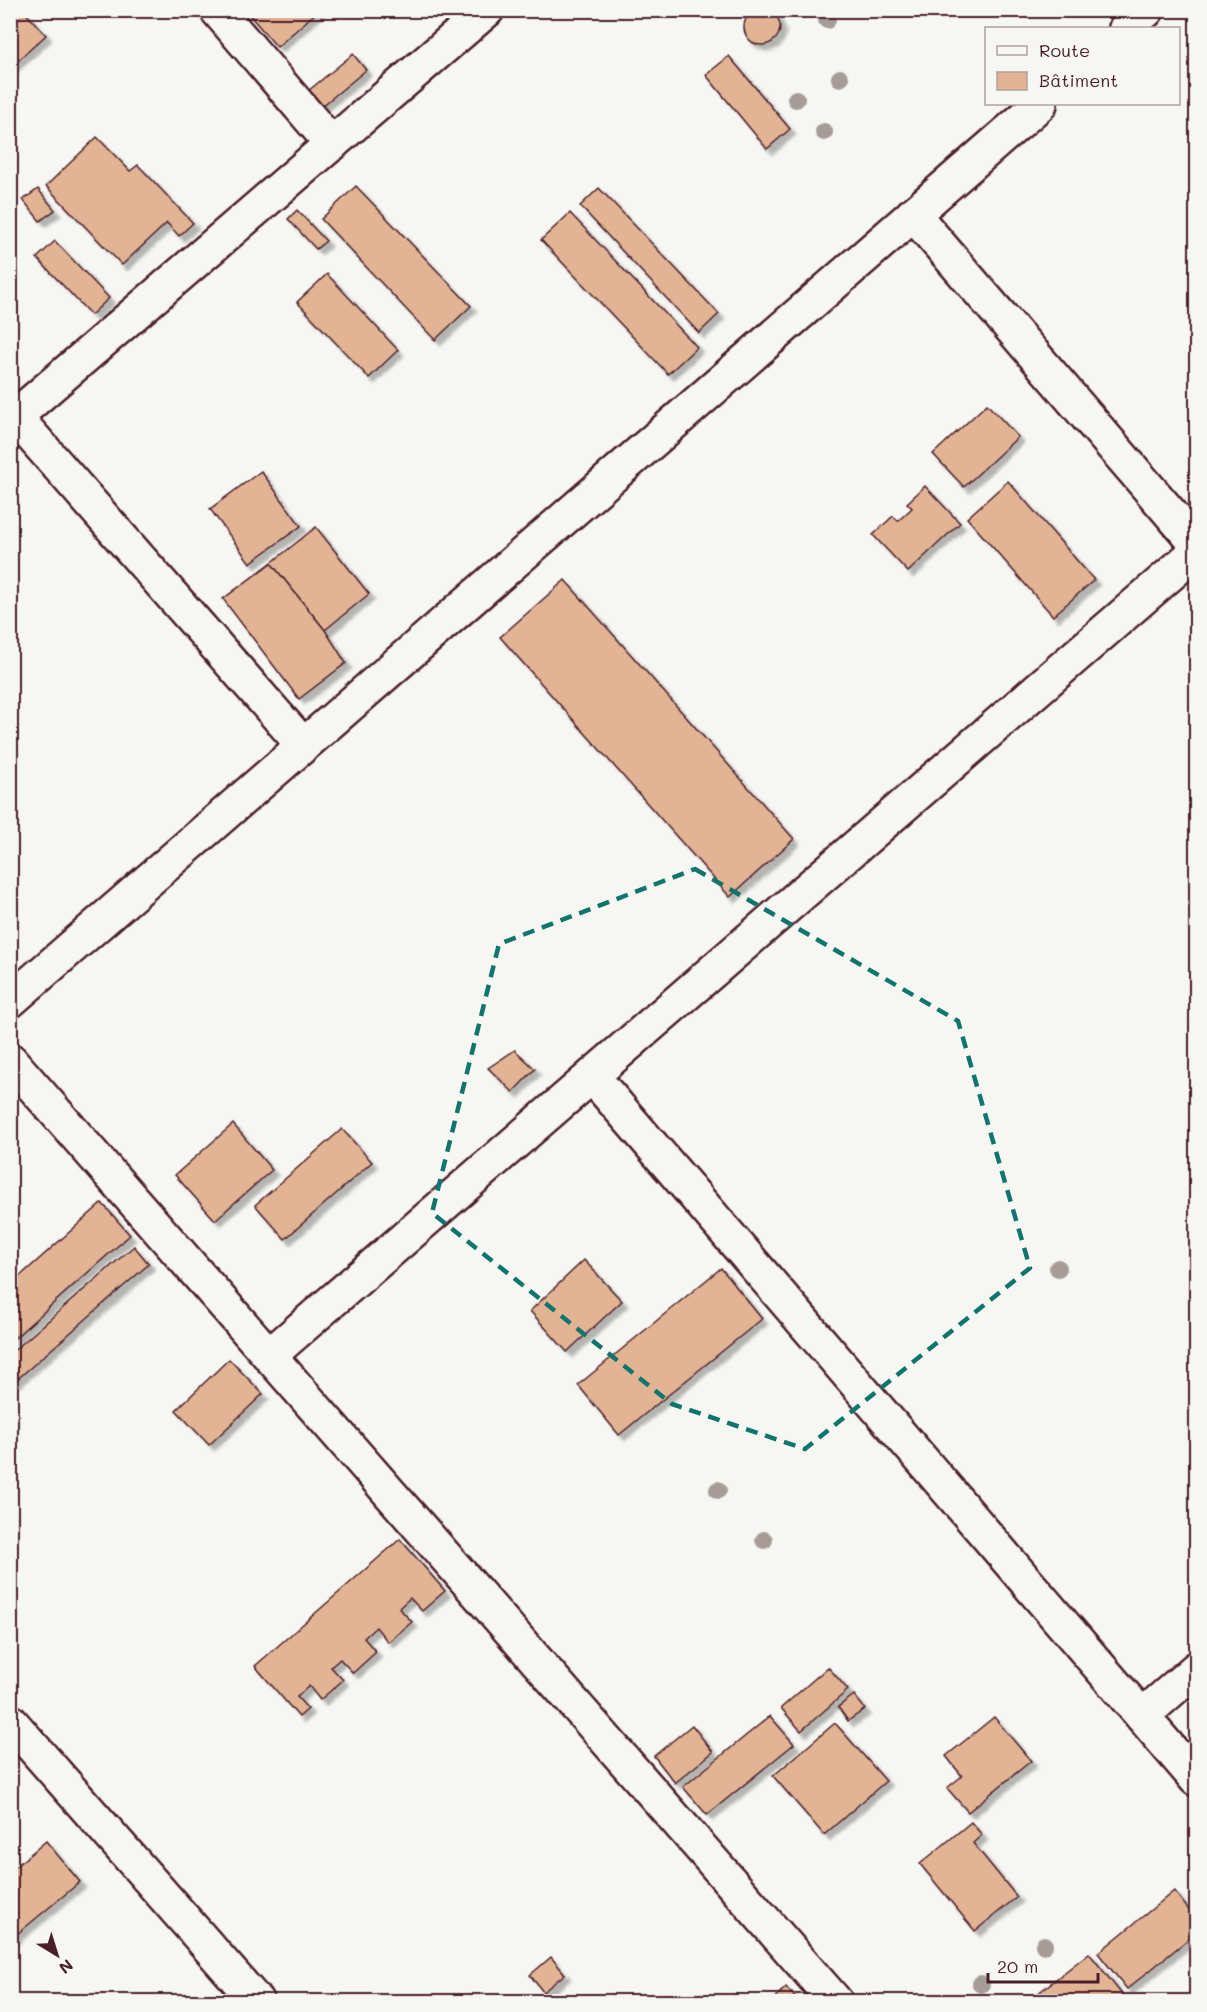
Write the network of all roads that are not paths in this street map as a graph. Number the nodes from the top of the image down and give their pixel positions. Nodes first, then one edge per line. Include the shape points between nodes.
1 (217, 10) edge
2 (487, 10) edge
3 (1147, 10) edge
4 (1127, 27) edge
5 (1039, 105) edge
6 (332, 144) junction
7 (913, 214) junction
8 (12, 416) edge
9 (1197, 543) edge
10 (1197, 552) edge
11 (303, 746) junction
12 (10, 1001) edge
13 (10, 1060) edge
14 (592, 1076) junction
15 (270, 1355) junction
16 (1197, 1669) edge
17 (1142, 1716) junction
18 (10, 1721) edge
19 (1197, 1779) edge
20 (257, 2001) edge
21 (836, 2001) edge

1 - 6 street
2 - 6 street
3 - 4 street
5 - 7 street
6 - 8 street
7 - 9 street
7 - 11 street
8 - 11 street
10 - 14 street
11 - 12 street
13 - 15 street
14 - 15 street
14 - 17 street
15 - 21 street
16 - 17 street
17 - 19 street
18 - 20 street

